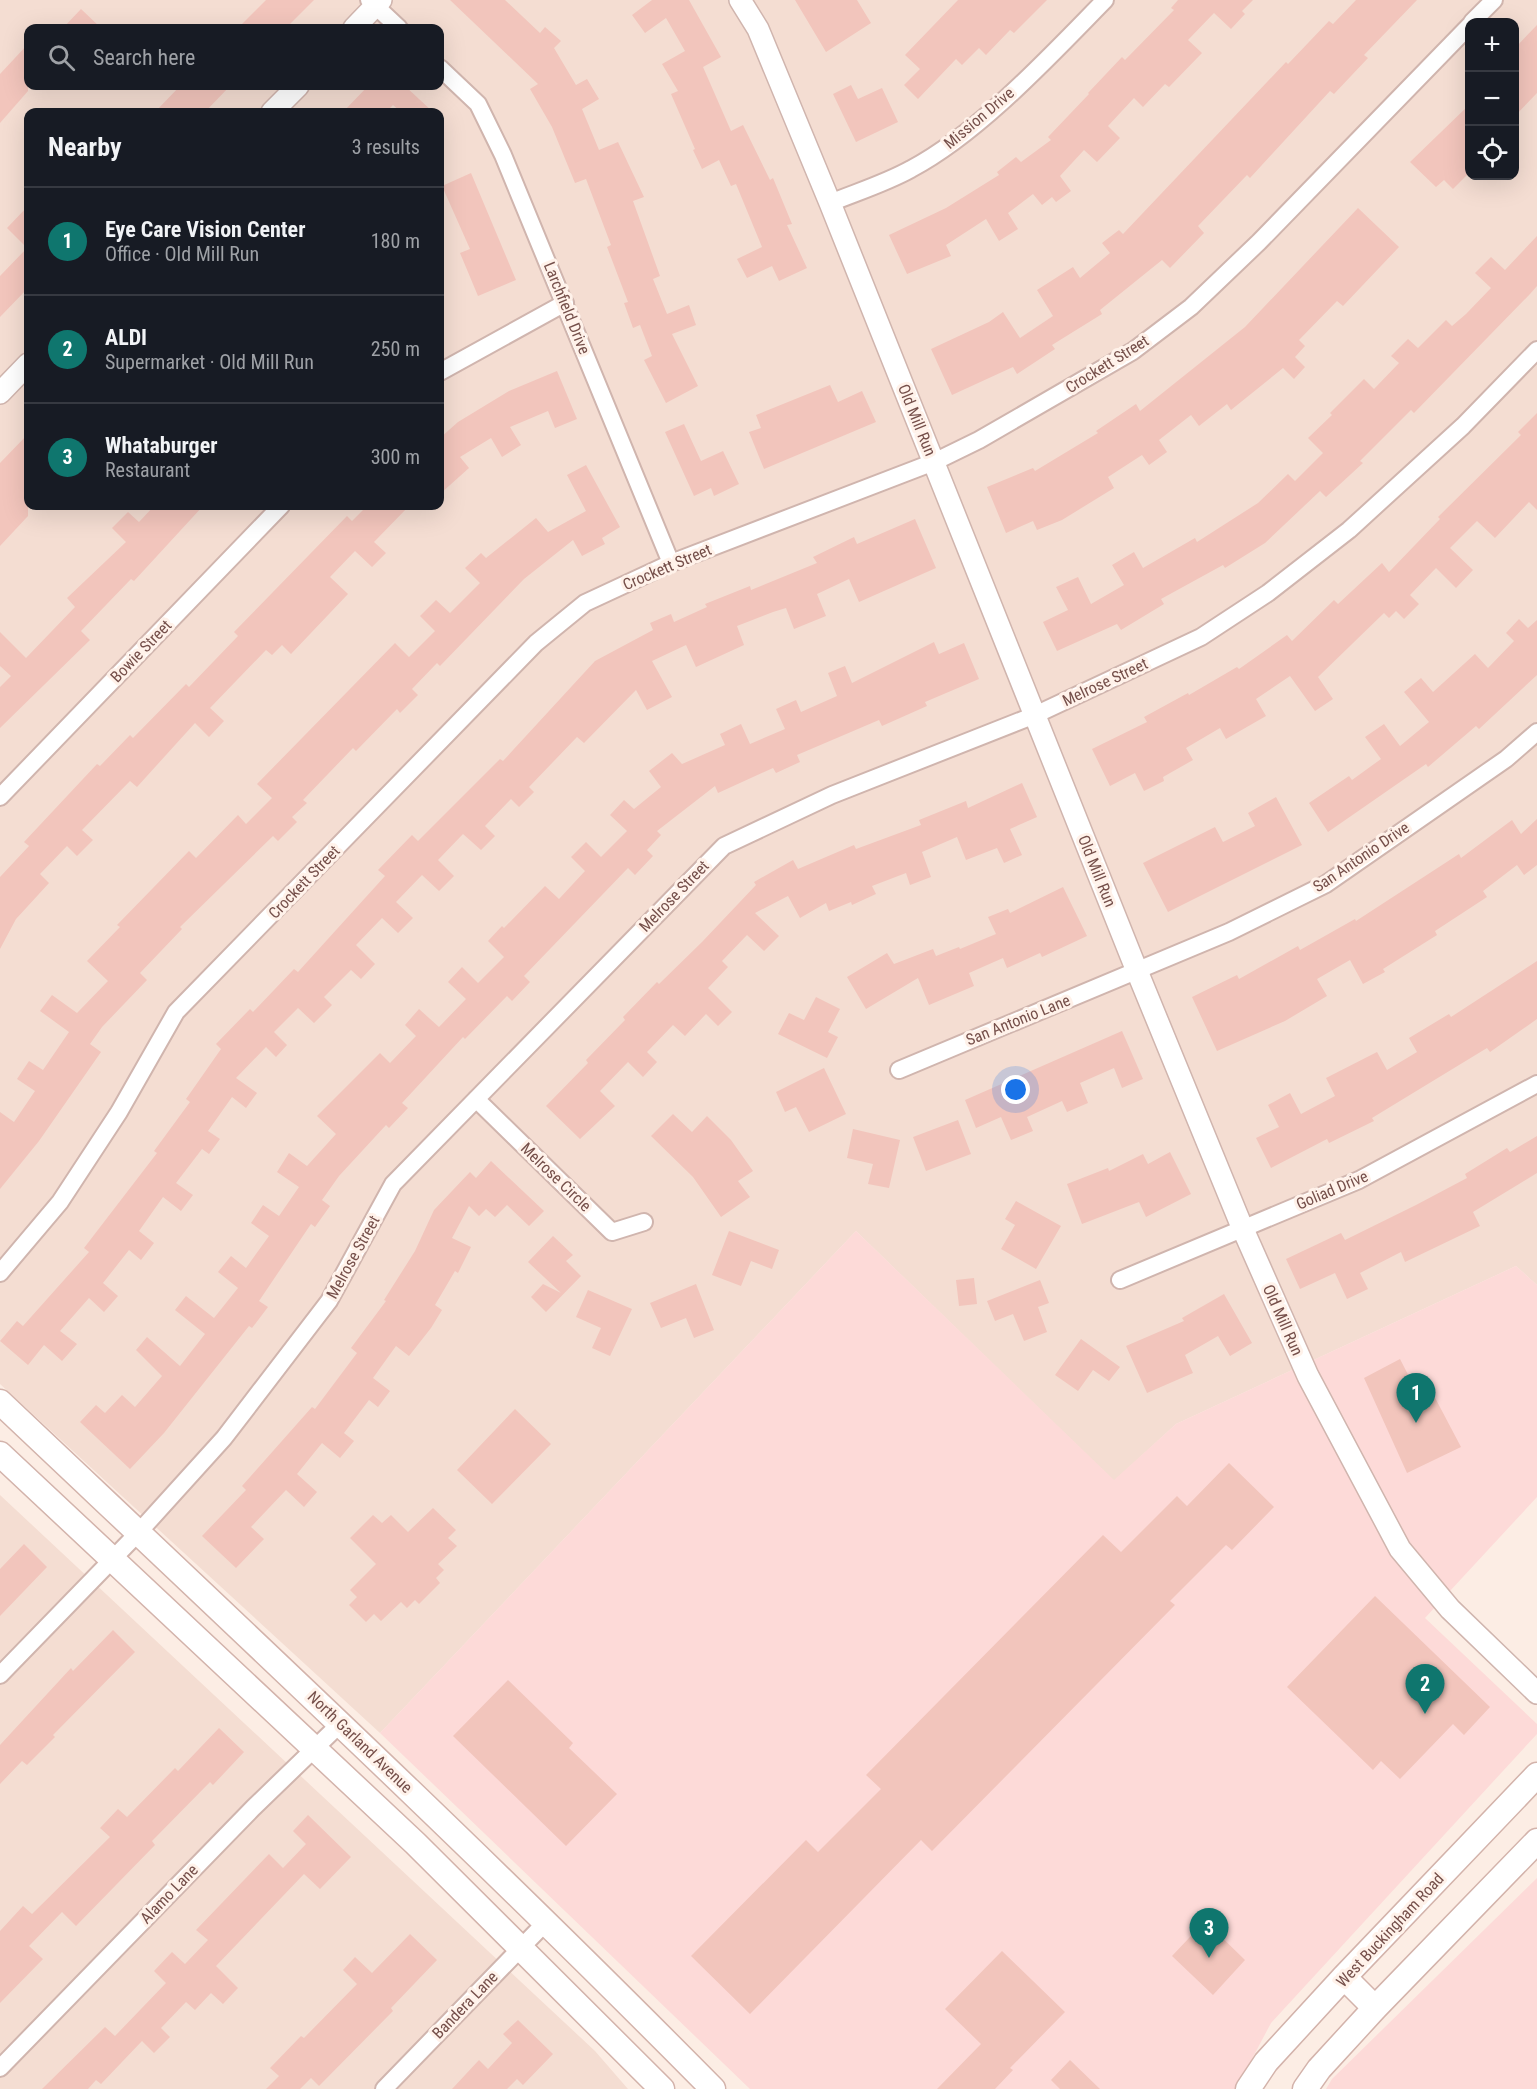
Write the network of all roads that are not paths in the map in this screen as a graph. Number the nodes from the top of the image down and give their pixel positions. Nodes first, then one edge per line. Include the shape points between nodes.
1 (741, 0) edge
2 (1105, 0) edge
3 (1494, 0) edge
4 (375, 2) edge
5 (1477, 18) edge
6 (357, 24) edge
7 (395, 24) edge
8 (1465, 30) edge
9 (444, 72) edge
10 (294, 90) edge
11 (276, 108) edge
12 (830, 202) junction
13 (565, 303) junction
14 (1537, 350) edge
15 (24, 368) edge
16 (444, 370) edge
17 (0, 393) edge
18 (934, 462) junction
19 (277, 510) edge
20 (671, 562) junction
21 (1035, 715) junction
22 (1537, 732) edge
23 (0, 797) edge
24 (1137, 971) junction
25 (899, 1070) dead end
26 (1537, 1084) edge
27 (476, 1099) junction
28 (644, 1222) dead end
29 (1242, 1227) junction
30 (0, 1273) edge
31 (1120, 1280) dead end
32 (0, 1402) edge
33 (0, 1454) edge
34 (138, 1533) junction
35 (112, 1559) junction
36 (0, 1675) edge
37 (1537, 1693) edge
38 (341, 1723) junction
39 (315, 1749) junction
40 (1537, 1775) edge
41 (1537, 1841) edge
42 (547, 1921) junction
43 (521, 1948) junction
44 (1344, 1977) junction
45 (1375, 2008) junction
46 (0, 2068) edge
47 (384, 2089) edge
48 (662, 2089) edge
49 (713, 2089) edge
50 (1248, 2089) edge
51 (1305, 2089) edge

1 - 12 street, Old Mill Run via 758,28
2 - 12 street, Mission Drive via 1043,63 941,149 910,170
3 - 5 street, Crockett Street
4 - 6 street
4 - 7 street
8 - 18 street, Crockett Street via 1191,307 1133,351
9 - 13 street, Larchfield Drive via 478,104
10 - 11 street
12 - 18 street, Old Mill Run
13 - 16 street
13 - 20 street, Larchfield Drive
14 - 21 street, Melrose Street via 1463,426 1349,530 1268,593 1202,637
15 - 17 street
18 - 20 street, Crockett Street
18 - 21 street, Old Mill Run
19 - 23 street, Bowie Street
20 - 30 street, Crockett Street via 585,603 536,643 177,1012 119,1112 60,1202
21 - 24 street, Old Mill Run
21 - 27 street, Melrose Street via 832,795 724,846
22 - 24 street, San Antonio Drive via 1506,759 1326,884 1229,932
24 - 25 street, San Antonio Lane
24 - 29 street, Old Mill Run
26 - 29 street, Goliad Drive via 1359,1180
27 - 28 street, Melrose Circle via 612,1232
27 - 34 street, Melrose Street via 393,1184 329,1301 224,1438
29 - 31 street, Goliad Drive
29 - 37 street, Old Mill Run via 1308,1376 1400,1549 1450,1609
32 - 34 main road, North Garland Avenue
33 - 35 main road
34 - 35 street, Melrose Street
34 - 38 main road, North Garland Avenue
35 - 36 street, Melrose Street
35 - 39 main road
38 - 39 street, Alamo Lane
38 - 42 main road, North Garland Avenue
39 - 43 main road
39 - 46 street, Alamo Lane
40 - 44 main road, West Buckingham Road
41 - 45 main road
42 - 43 street, Bandera Lane
42 - 49 main road, North Garland Avenue
43 - 47 street, Bandera Lane
43 - 48 main road
44 - 45 main road
44 - 50 main road, West Buckingham Road via 1266,2062
45 - 51 main road

